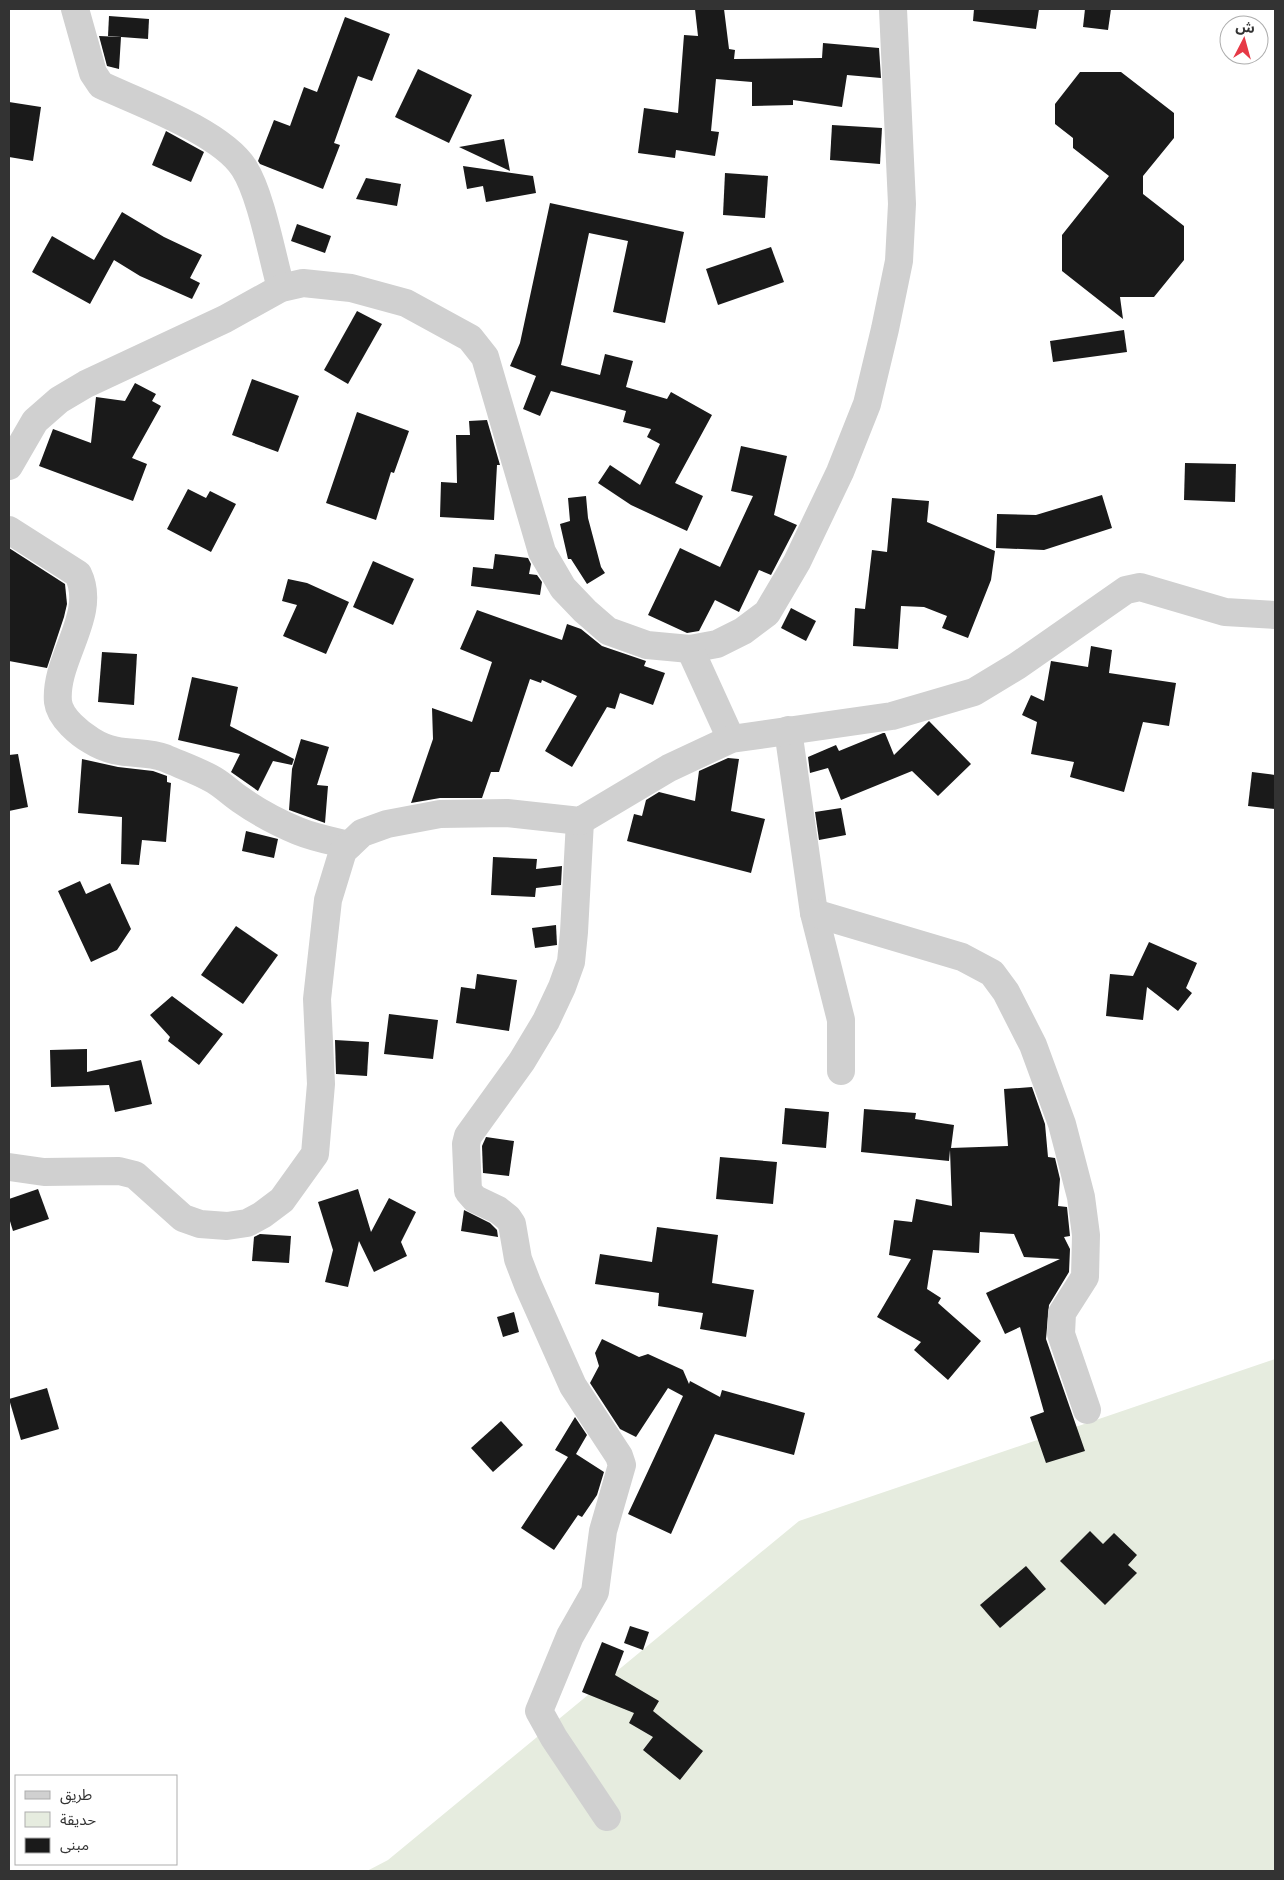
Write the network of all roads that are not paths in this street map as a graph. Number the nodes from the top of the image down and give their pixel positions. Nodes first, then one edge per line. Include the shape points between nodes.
1 (75, 9) edge
2 (893, 9) edge
3 (281, 288) junction
4 (9, 466) edge
5 (9, 530) edge
6 (1275, 615) edge
7 (690, 649) junction
8 (788, 730) junction
9 (731, 739) junction
10 (580, 820) junction
11 (349, 845) junction
12 (814, 913) junction
13 (841, 1071) dead end
14 (9, 1167) edge
15 (1087, 1410) dead end
16 (607, 1816) dead end

1 - 3 street via 93,73 101,84 221,144 239,160 256,197
2 - 7 street via 902,204 899,261 867,404 805,546 767,613 743,631 717,644
3 - 4 street via 59,400 35,421
3 - 7 street via 304,283 351,288 406,303 470,338 485,357 542,552 563,588 608,631 647,644
5 - 11 street via 78,574 83,584 84,602 62,673 58,702 76,729 116,752 161,757 183,766 214,780 243,801 296,830
6 - 8 street via 1224,612 1140,587 1120,594 974,692 892,716
7 - 9 street
8 - 9 street
8 - 12 street
9 - 10 street via 668,768
10 - 11 street via 506,813 440,814 387,824 362,833
10 - 16 street via 571,962 562,987 522,1061 468,1136 466,1186 471,1195 508,1218 512,1224 518,1259 573,1386 621,1460 603,1531 595,1592 570,1636 539,1711
11 - 14 street via 339,862 328,900 317,999 321,1084 316,1154 282,1200 247,1223 227,1226 200,1224 183,1218 135,1175 119,1171 44,1172
12 - 13 street via 841,1020
12 - 15 street via 962,957 992,973 1006,992 1033,1045 1062,1124 1081,1198 1086,1235 1085,1277 1062,1313 1060,1322 1061,1334

